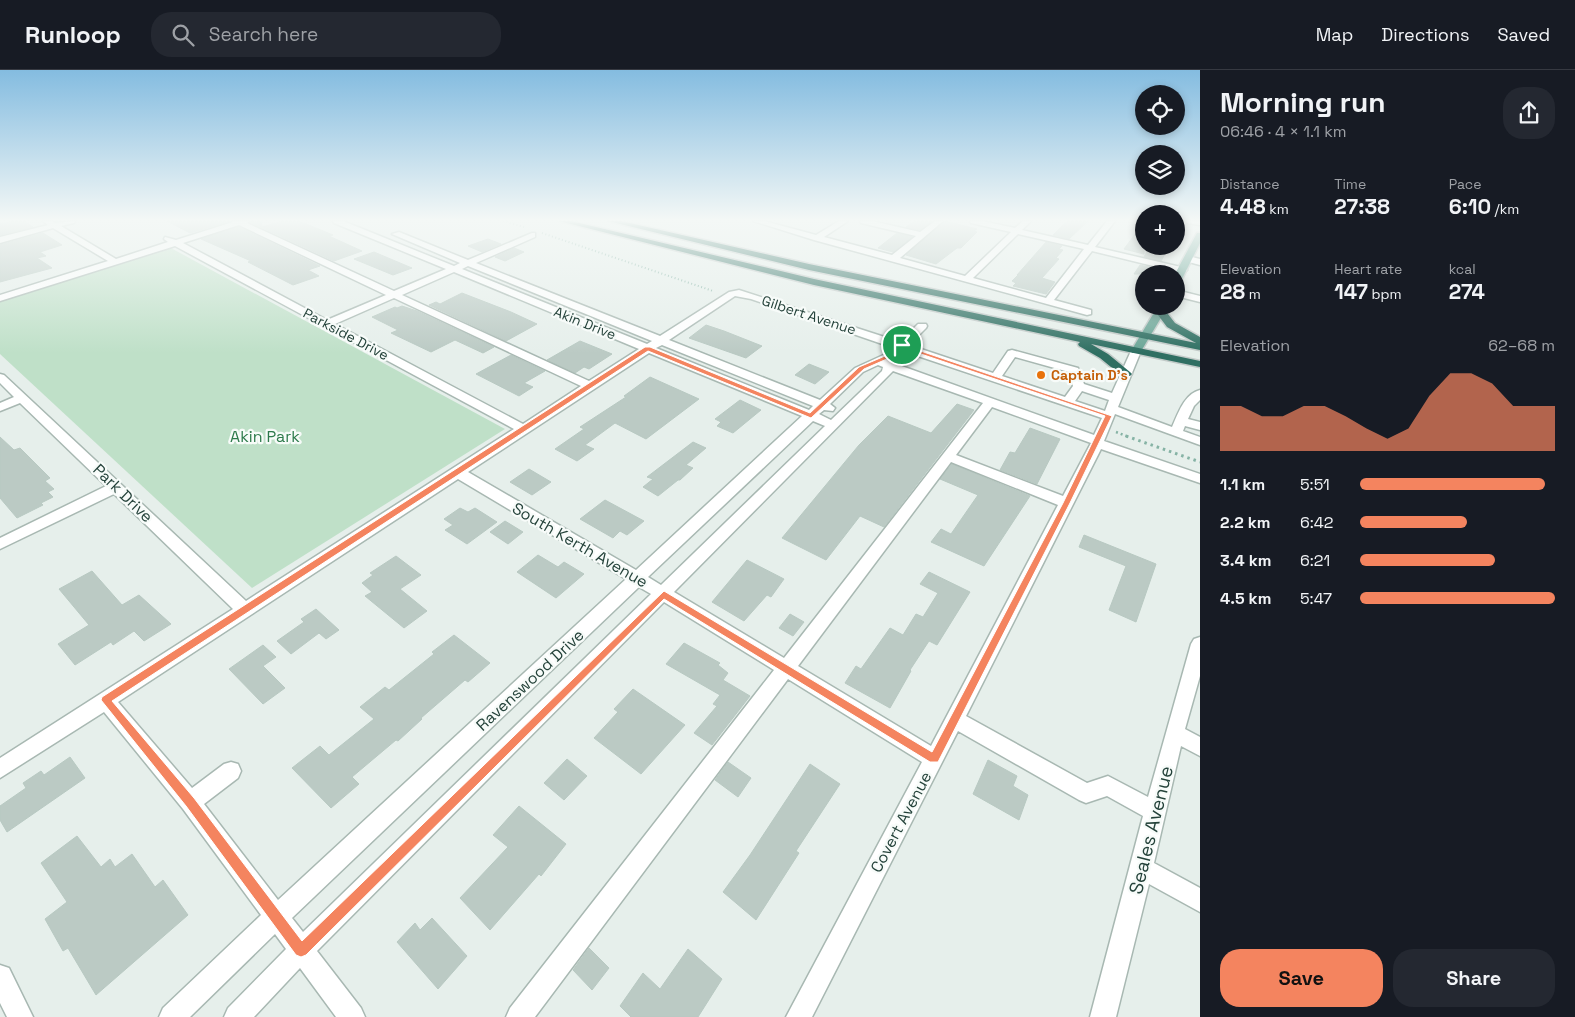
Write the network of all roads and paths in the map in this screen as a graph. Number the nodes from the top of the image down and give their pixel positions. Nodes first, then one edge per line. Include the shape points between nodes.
1 (92, 265) edge
2 (96, 265) edge
3 (217, 265) edge
4 (332, 265) edge
5 (445, 265) edge
6 (463, 265) edge
7 (473, 265) edge
8 (633, 265) edge
9 (742, 265) edge
10 (801, 265) edge
11 (916, 265) edge
12 (981, 265) edge
13 (1077, 265) edge
14 (454, 269) junction
15 (967, 279) junction
16 (0, 291) edge
17 (718, 293) dead end
18 (1185, 294) edge
19 (394, 295) junction
20 (1199, 295) edge
21 (0, 298) edge
22 (1048, 302) junction
23 (1087, 312) dead end
24 (1157, 315) edge
25 (1165, 315) edge
26 (327, 324) junction
27 (922, 326) dead end
28 (1071, 337) junction
29 (660, 340) junction
30 (1200, 341) edge
31 (1140, 343) junction
32 (1200, 347) edge
33 (648, 348) junction
34 (891, 357) junction
35 (1200, 364) edge
36 (998, 374) junction
37 (1126, 374) junction
38 (0, 376) edge
39 (590, 386) junction
40 (1079, 386) junction
41 (1200, 394) edge
42 (22, 398) junction
43 (1070, 399) junction
44 (989, 403) junction
45 (0, 407) edge
46 (817, 411) junction
47 (1113, 414) junction
48 (1186, 415) edge
49 (1200, 416) edge
50 (839, 420) junction
51 (1200, 426) edge
52 (523, 430) junction
53 (1200, 441) edge
54 (1097, 442) junction
55 (948, 456) junction
56 (1200, 462) edge
57 (457, 472) junction
58 (1200, 480) edge
59 (116, 487) junction
60 (1066, 503) junction
61 (0, 544) edge
62 (638, 579) junction
63 (664, 594) junction
64 (246, 610) junction
65 (1200, 644) edge
66 (784, 669) junction
67 (106, 700) junction
68 (955, 720) junction
69 (1175, 734) junction
70 (1200, 747) edge
71 (934, 759) junction
72 (0, 769) edge
73 (231, 771) dead end
74 (190, 802) junction
75 (1156, 812) junction
76 (1142, 868) junction
77 (1200, 901) edge
78 (276, 917) junction
79 (301, 950) junction
80 (0, 977) edge
81 (20, 1017) edge
82 (172, 1017) edge
83 (237, 1017) edge
84 (352, 1017) edge
85 (519, 1017) edge
86 (799, 1017) edge
87 (1103, 1017) edge

1 - 16 street
2 - 21 street
3 - 26 street, Parkside Drive
4 - 19 street
5 - 14 street, Akin Drive
6 - 14 street
7 - 29 street, Akin Drive
8 - 17 path
9 - 28 highway
10 - 31 highway
11 - 15 street
12 - 15 street
13 - 22 street
14 - 19 street
14 - 33 street, Akin Drive
15 - 22 street
18 - 20 street
19 - 26 street
19 - 39 street
22 - 23 street
24 - 31 main road, Covert Avenue
25 - 30 highway via 1171,325
26 - 52 street, Parkside Drive
27 - 34 street, Ravenswood Drive
28 - 31 highway
28 - 37 highway via 1104,356
29 - 33 street
29 - 34 street, Gilbert Avenue via 737,293 754,297
29 - 46 street, Akin Drive
31 - 32 highway
31 - 35 highway
31 - 37 street, Covert Avenue
33 - 39 street
33 - 46 street, Akin Drive
34 - 36 street, Gilbert Avenue
34 - 44 street, Gilbert Avenue
34 - 46 street, Ravenswood Drive via 861,368
34 - 50 street, Ravenswood Drive via 887,372
36 - 40 street via 1012,353 1074,370
36 - 43 street, Gilbert Avenue
37 - 47 street, Covert Avenue
38 - 42 street, Park Drive
39 - 52 street
40 - 43 street
40 - 47 street
41 - 48 street
42 - 45 street
42 - 59 street, Park Drive
43 - 47 street
44 - 54 street, Gilbert Avenue
44 - 55 street
46 - 50 street, Akin Drive
46 - 50 street, Akin Drive
46 - 62 street, Ravenswood Drive
47 - 48 street
47 - 54 street, Covert Avenue
47 - 56 path
48 - 49 street
48 - 51 street
48 - 53 street
50 - 63 street, Ravenswood Drive
52 - 57 street
54 - 58 street, Gilbert Avenue
54 - 60 street, Covert Avenue
55 - 60 street
55 - 66 street
57 - 62 street, South Kerth Avenue
57 - 64 street
59 - 61 street
59 - 64 street, Park Drive
60 - 68 street, Covert Avenue
62 - 63 street, South Kerth Avenue
62 - 78 street, Ravenswood Drive
63 - 66 street, South Kerth Avenue
63 - 79 street, Ravenswood Drive
64 - 67 street
65 - 69 street, Seales Avenue
66 - 71 street, South Kerth Avenue
66 - 85 street
67 - 72 street
67 - 74 street
68 - 71 street, Covert Avenue
68 - 75 street via 1086,793 1108,786
69 - 70 street
69 - 75 street, Seales Avenue
71 - 86 street, Covert Avenue
73 - 74 street
74 - 78 street
75 - 76 street, Seales Avenue
76 - 77 street
76 - 87 street, Seales Avenue
78 - 79 street
78 - 82 street, Ravenswood Drive
79 - 83 street, Ravenswood Drive
79 - 84 street
80 - 81 street

